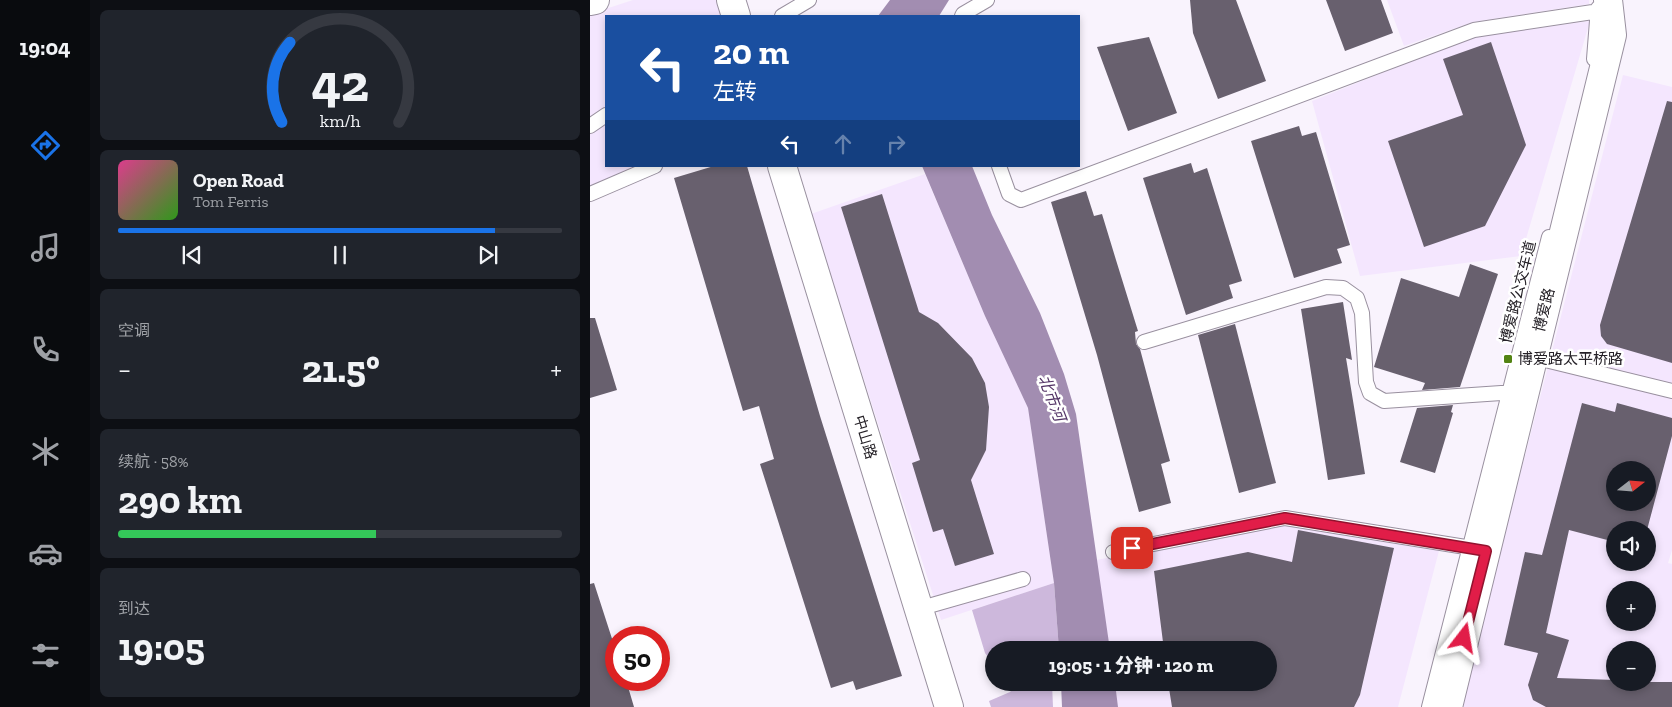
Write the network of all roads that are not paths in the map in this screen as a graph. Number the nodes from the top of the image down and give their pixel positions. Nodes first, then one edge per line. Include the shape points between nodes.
1 (595, 0) edge
2 (731, 0) edge
3 (809, 0) edge
4 (987, 0) edge
5 (590, 1) edge
6 (1603, 5) edge
7 (736, 15) edge
8 (784, 15) edge
9 (962, 15) edge
10 (605, 116) edge
11 (590, 126) edge
12 (652, 167) edge
13 (782, 167) edge
14 (999, 167) edge
15 (590, 194) edge
16 (1144, 342) dead end
17 (1533, 357) junction
18 (1672, 391) edge
19 (1517, 392) junction
20 (1478, 549) junction
21 (1113, 552) dead end
22 (1023, 579) dead end
23 (918, 609) junction
24 (949, 707) edge
25 (1429, 707) edge
26 (1448, 707) edge

1 - 5 main road
2 - 7 main road
3 - 8 lane
4 - 9 lane
6 - 14 lane via 1474,30 1021,200 1009,194
6 - 17 main road, 博爱路 via 1612,35
6 - 19 lane, 博爱路公交车道 via 1596,50
10 - 11 lane
12 - 15 lane
13 - 23 main road, 中山路
16 - 19 lane via 1326,287 1343,288 1357,298 1362,313 1366,382 1370,393 1384,401
17 - 18 lane
17 - 19 main road, 博爱路
19 - 20 main road, 博爱路
20 - 21 lane via 1285,518
20 - 25 lane
20 - 26 main road, 博爱路
22 - 23 lane
23 - 24 main road, 中山路

